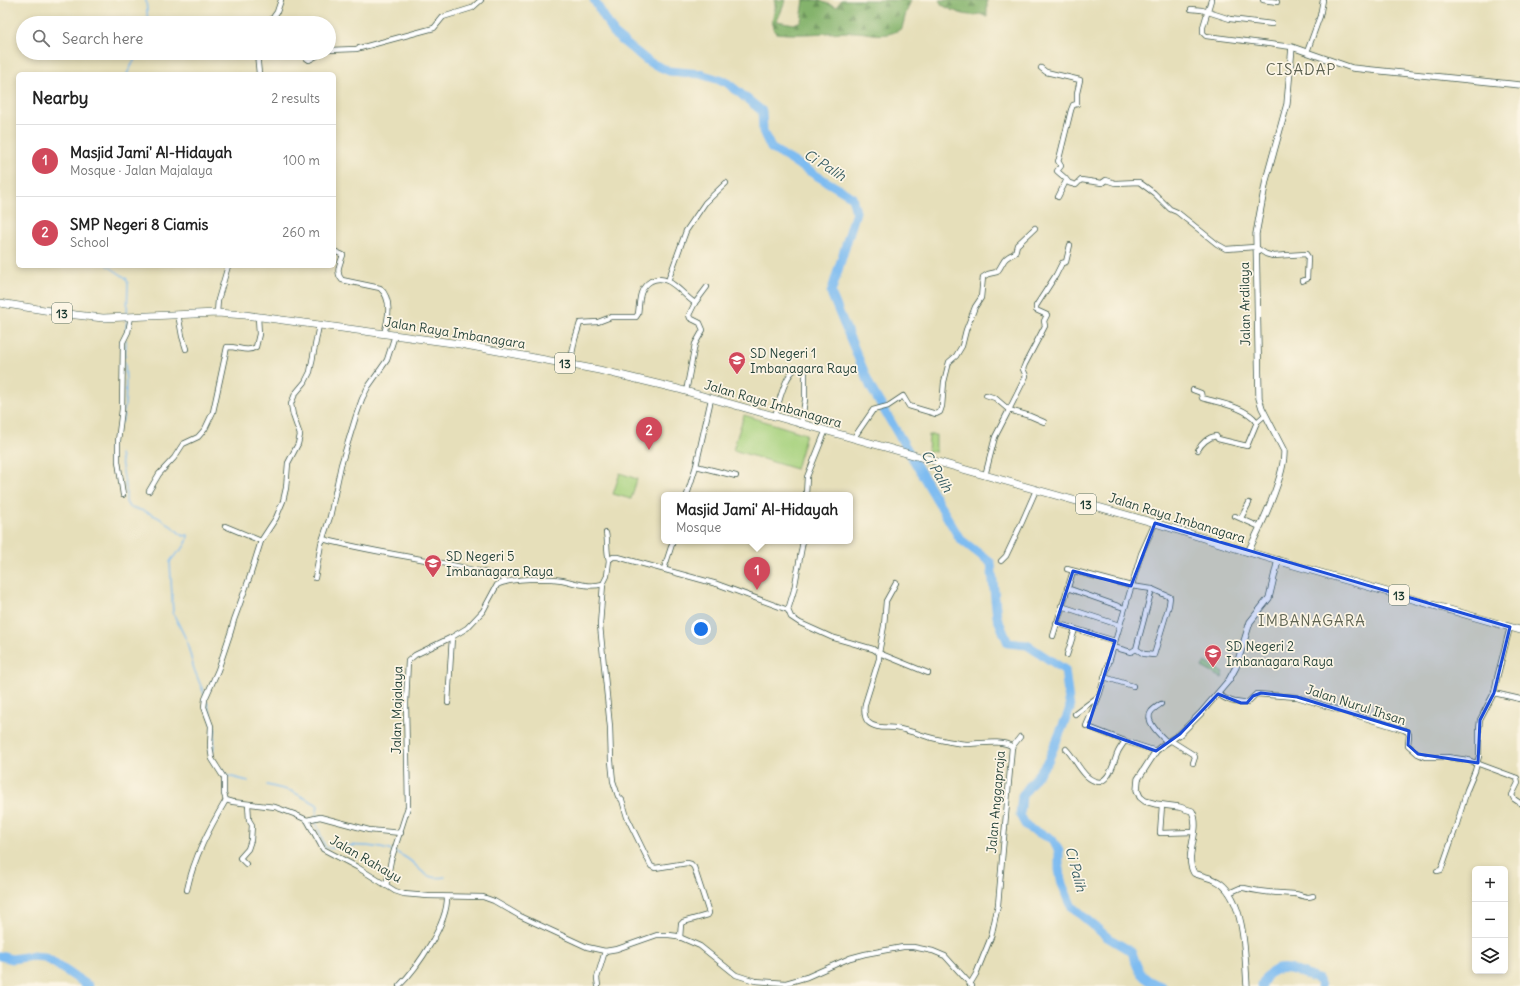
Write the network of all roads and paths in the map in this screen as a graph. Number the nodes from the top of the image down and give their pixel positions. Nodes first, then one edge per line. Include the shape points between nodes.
1 (281, 0) edge
2 (481, 0) edge
3 (1211, 0) edge
4 (1263, 0) edge
5 (1323, 0) edge
6 (1277, 2) dead end
7 (1191, 8) dead end
8 (1208, 12) junction
9 (274, 16) edge
10 (1272, 24) dead end
11 (1292, 47) junction
12 (336, 50) edge
13 (1307, 52) junction
14 (257, 60) edge
15 (1041, 68) dead end
16 (258, 72) edge
17 (1520, 86) edge
18 (1066, 180) junction
19 (726, 183) dead end
20 (1058, 197) dead end
21 (1035, 228) dead end
22 (1070, 245) dead end
23 (1255, 247) junction
24 (336, 251) edge
25 (227, 268) edge
26 (668, 281) junction
27 (1302, 281) dead end
28 (707, 287) dead end
29 (0, 303) edge
30 (696, 303) junction
31 (216, 313) junction
32 (178, 314) junction
33 (258, 316) junction
34 (128, 317) junction
35 (319, 325) junction
36 (384, 334) junction
37 (395, 335) junction
38 (186, 349) dead end
39 (570, 364) junction
40 (1193, 390) dead end
41 (686, 392) junction
42 (986, 395) dead end
43 (711, 399) junction
44 (1009, 410) junction
45 (1265, 415) junction
46 (775, 417) junction
47 (1044, 422) dead end
48 (1257, 422) junction
49 (801, 425) junction
50 (825, 432) junction
51 (853, 439) junction
52 (1198, 450) dead end
53 (696, 466) junction
54 (736, 476) dead end
55 (985, 476) junction
56 (1036, 490) junction
57 (149, 491) dead end
58 (688, 492) edge
59 (806, 492) edge
60 (123, 495) dead end
61 (1249, 503) dead end
62 (1235, 516) dead end
63 (1240, 518) junction
64 (1155, 523) junction
65 (225, 526) dead end
66 (1260, 528) junction
67 (606, 533) dead end
68 (323, 539) junction
69 (261, 541) junction
70 (672, 544) edge
71 (802, 544) edge
72 (1248, 552) junction
73 (609, 560) junction
74 (1278, 560) junction
75 (1001, 561) dead end
76 (664, 569) junction
77 (1067, 569) dead end
78 (1073, 571) junction
79 (315, 578) dead end
80 (505, 582) junction
81 (896, 583) dead end
82 (603, 584) junction
83 (1131, 586) junction
84 (1067, 588) junction
85 (1152, 589) junction
86 (1061, 606) junction
87 (1124, 608) junction
88 (788, 610) junction
89 (1056, 623) junction
90 (1119, 625) junction
91 (1510, 627) junction
92 (1075, 629) junction
93 (1520, 630) edge
94 (1053, 636) dead end
95 (452, 637) junction
96 (1115, 641) junction
97 (1113, 647) junction
98 (1136, 649) junction
99 (879, 653) junction
100 (1067, 655) dead end
101 (928, 673) dead end
102 (1104, 677) junction
103 (1132, 686) dead end
104 (1494, 693) junction
105 (1218, 694) junction
106 (1099, 696) junction
107 (1520, 699) edge
108 (448, 703) dead end
109 (1161, 704) dead end
110 (1083, 708) junction
111 (1075, 714) dead end
112 (1090, 715) junction
113 (1020, 737) dead end
114 (1125, 741) junction
115 (1168, 741) junction
116 (1012, 746) junction
117 (1066, 749) dead end
118 (1156, 751) junction
119 (1193, 763) dead end
120 (1478, 763) junction
121 (226, 800) junction
122 (1520, 803) edge
123 (248, 804) junction
124 (1162, 805) junction
125 (307, 820) junction
126 (1195, 832) junction
127 (401, 833) junction
128 (246, 864) dead end
129 (1437, 871) dead end
130 (386, 886) junction
131 (187, 890) dead end
132 (1229, 893) junction
133 (1313, 896) dead end
134 (447, 897) junction
135 (680, 938) junction
136 (605, 951) junction
137 (971, 985) edge
138 (400, 986) edge
139 (598, 986) edge
140 (1247, 986) edge

1 - 9 street
2 - 12 street via 472,8 443,17 434,28 356,49
3 - 8 street
4 - 6 street
5 - 13 street
7 - 8 street
8 - 10 street
8 - 11 street via 1203,31 1206,36
11 - 13 street
11 - 23 street, Jalan Ardilaya via 1287,104 1266,180
13 - 17 street via 1354,69
14 - 16 street
15 - 18 street via 1046,72 1080,80 1077,104 1073,105 1071,110 1058,161 1061,166 1057,171
18 - 20 street
18 - 23 street via 1069,184 1076,185 1081,180 1102,183 1106,180 1139,182 1217,244 1226,248
19 - 26 street via 704,203 686,231
21 - 51 street via 1017,245 1015,253 1005,258 997,272 983,277 981,298 975,307 962,346 949,362 940,412 936,414 909,406 903,396 885,407 871,411
22 - 44 street via 1066,262 1062,263 1036,306 1036,310 1047,315 1045,326 1025,364 1023,369 1026,376
23 - 27 street via 1274,256 1306,254 1307,279
23 - 45 street, Jalan Ardilaya via 1258,388
24 - 36 street via 342,255 338,268 342,280 380,288 383,292 389,308
25 - 31 street
26 - 30 street
26 - 39 street via 660,278 645,285 641,290 636,317 612,317 598,322 580,323
28 - 30 street
29 - 34 highway, Jalan Raya Imbanagara / 13 via 103,318
30 - 41 street via 689,315 700,323 703,330 696,344
31 - 32 highway, Jalan Raya Imbanagara / 13
31 - 33 highway, Jalan Raya Imbanagara / 13
32 - 34 highway, Jalan Raya Imbanagara / 13
32 - 38 street
33 - 35 highway, Jalan Raya Imbanagara / 13
33 - 57 street via 259,334 256,347 251,350 227,348 209,422 198,437 183,444
34 - 60 street via 128,333 124,339 122,409 118,441
35 - 36 highway, Jalan Raya Imbanagara / 13
35 - 69 street via 310,372 291,404 300,439 288,463 286,488 276,518
36 - 37 highway, Jalan Raya Imbanagara / 13
37 - 39 highway, Jalan Raya Imbanagara / 13
37 - 68 street via 387,360 362,399 341,465
39 - 41 highway, Jalan Raya Imbanagara / 13
40 - 48 street via 1202,392 1202,398 1242,411
41 - 43 highway, Jalan Raya Imbanagara / 13
42 - 44 street via 995,398
43 - 46 highway, Jalan Raya Imbanagara / 13
43 - 53 street
44 - 47 street
44 - 55 street via 995,438
45 - 48 street
45 - 66 street, Jalan Ardilaya via 1284,451 1284,456 1276,487
46 - 49 highway, Jalan Raya Imbanagara / 13
46 - 49 street via 786,379 793,371 802,370 806,373
48 - 52 street via 1247,446 1218,440 1217,436 1213,436
49 - 50 highway, Jalan Raya Imbanagara / 13
50 - 51 highway, Jalan Raya Imbanagara / 13
50 - 59 street via 807,477
51 - 55 highway, Jalan Raya Imbanagara / 13
53 - 54 street
53 - 58 street
55 - 56 highway, Jalan Raya Imbanagara / 13
56 - 64 highway, Jalan Raya Imbanagara / 13
56 - 75 street via 1006,556
61 - 63 street
62 - 63 street
63 - 66 street
64 - 72 highway, Jalan Raya Imbanagara / 13
64 - 83 street via 1141,554
65 - 69 street
66 - 72 street, Jalan Ardilaya
67 - 73 street
68 - 79 street
68 - 80 street via 491,572 504,578
69 - 121 street via 218,670 205,697 204,707 210,726 212,759 224,778
70 - 76 street
71 - 88 street
72 - 74 highway, Jalan Raya Imbanagara / 13
73 - 76 street via 623,558
73 - 82 street
74 - 91 highway, Jalan Raya Imbanagara / 13
74 - 105 street via 1269,598 1250,622 1236,667
76 - 88 street via 716,584
77 - 78 street
78 - 83 street
78 - 84 street
80 - 82 street via 553,579 583,585
80 - 95 street, Jalan Majalaya via 497,585 476,619
81 - 99 street, Jalan Anggapraja via 886,601
82 - 135 street via 600,632 613,781 617,795 622,800 626,817 651,866 655,868 691,864 709,913 698,919 683,922
83 - 85 street
83 - 87 street
84 - 86 street
84 - 87 street
85 - 98 street
85 - 98 street via 1169,596 1169,605 1154,655 1144,654
86 - 89 street
86 - 90 street
87 - 90 street
88 - 99 street via 791,617 800,623 831,637
89 - 92 street
89 - 94 street
90 - 96 street
91 - 93 highway, Jalan Raya Imbanagara / 13
91 - 104 street
92 - 96 street
92 - 100 street
95 - 108 street
95 - 127 street, Jalan Majalaya via 415,655 407,664 408,798 407,815
96 - 97 street
97 - 98 street via 1131,652
97 - 102 street
99 - 101 street
99 - 116 street, Jalan Anggapraja via 865,704 865,716 872,725 903,729 966,744 1005,743
102 - 103 street
102 - 106 street
104 - 107 street
104 - 120 street via 1480,720
105 - 115 street via 1180,734
105 - 120 street, Jalan Nurul Ihsan via 1235,703 1247,703 1256,694 1297,697 1408,732 1408,745 1418,754
106 - 110 street
106 - 112 street
109 - 115 street via 1150,716 1153,727
110 - 111 street
110 - 112 street
112 - 114 street via 1086,725 1088,727
113 - 116 street
114 - 117 street via 1112,768 1104,781 1100,782 1092,780 1084,773
114 - 118 street
115 - 118 street
115 - 119 street via 1194,755
116 - 137 street, Jalan Anggapraja via 998,905 991,938
118 - 124 street via 1138,779 1137,790 1145,801
120 - 122 street via 1518,778 1512,795
120 - 129 street via 1447,856 1441,870
121 - 123 street
121 - 131 street via 203,842
123 - 125 street via 279,808
123 - 128 street via 252,826 251,840 240,858
124 - 126 street via 1192,811 1196,821
124 - 126 street via 1160,833
125 - 127 street via 316,817 369,830
125 - 130 street, Jalan Rahayu via 323,849
126 - 132 street via 1190,863 1194,873 1219,882
127 - 130 street, Jalan Majalaya via 391,860
130 - 134 street, Jalan Rahayu via 404,894
132 - 133 street via 1244,888 1272,894
132 - 140 street via 1238,909 1241,922
134 - 136 street, Jalan Rahayu via 483,897 587,948
134 - 138 street via 439,928 417,966
135 - 136 street, Jalan Rahayu via 657,935
135 - 137 street, Jalan Rahayu via 700,946 736,975 755,981 786,983 857,956 903,947 918,948 945,956
136 - 139 street via 597,978

